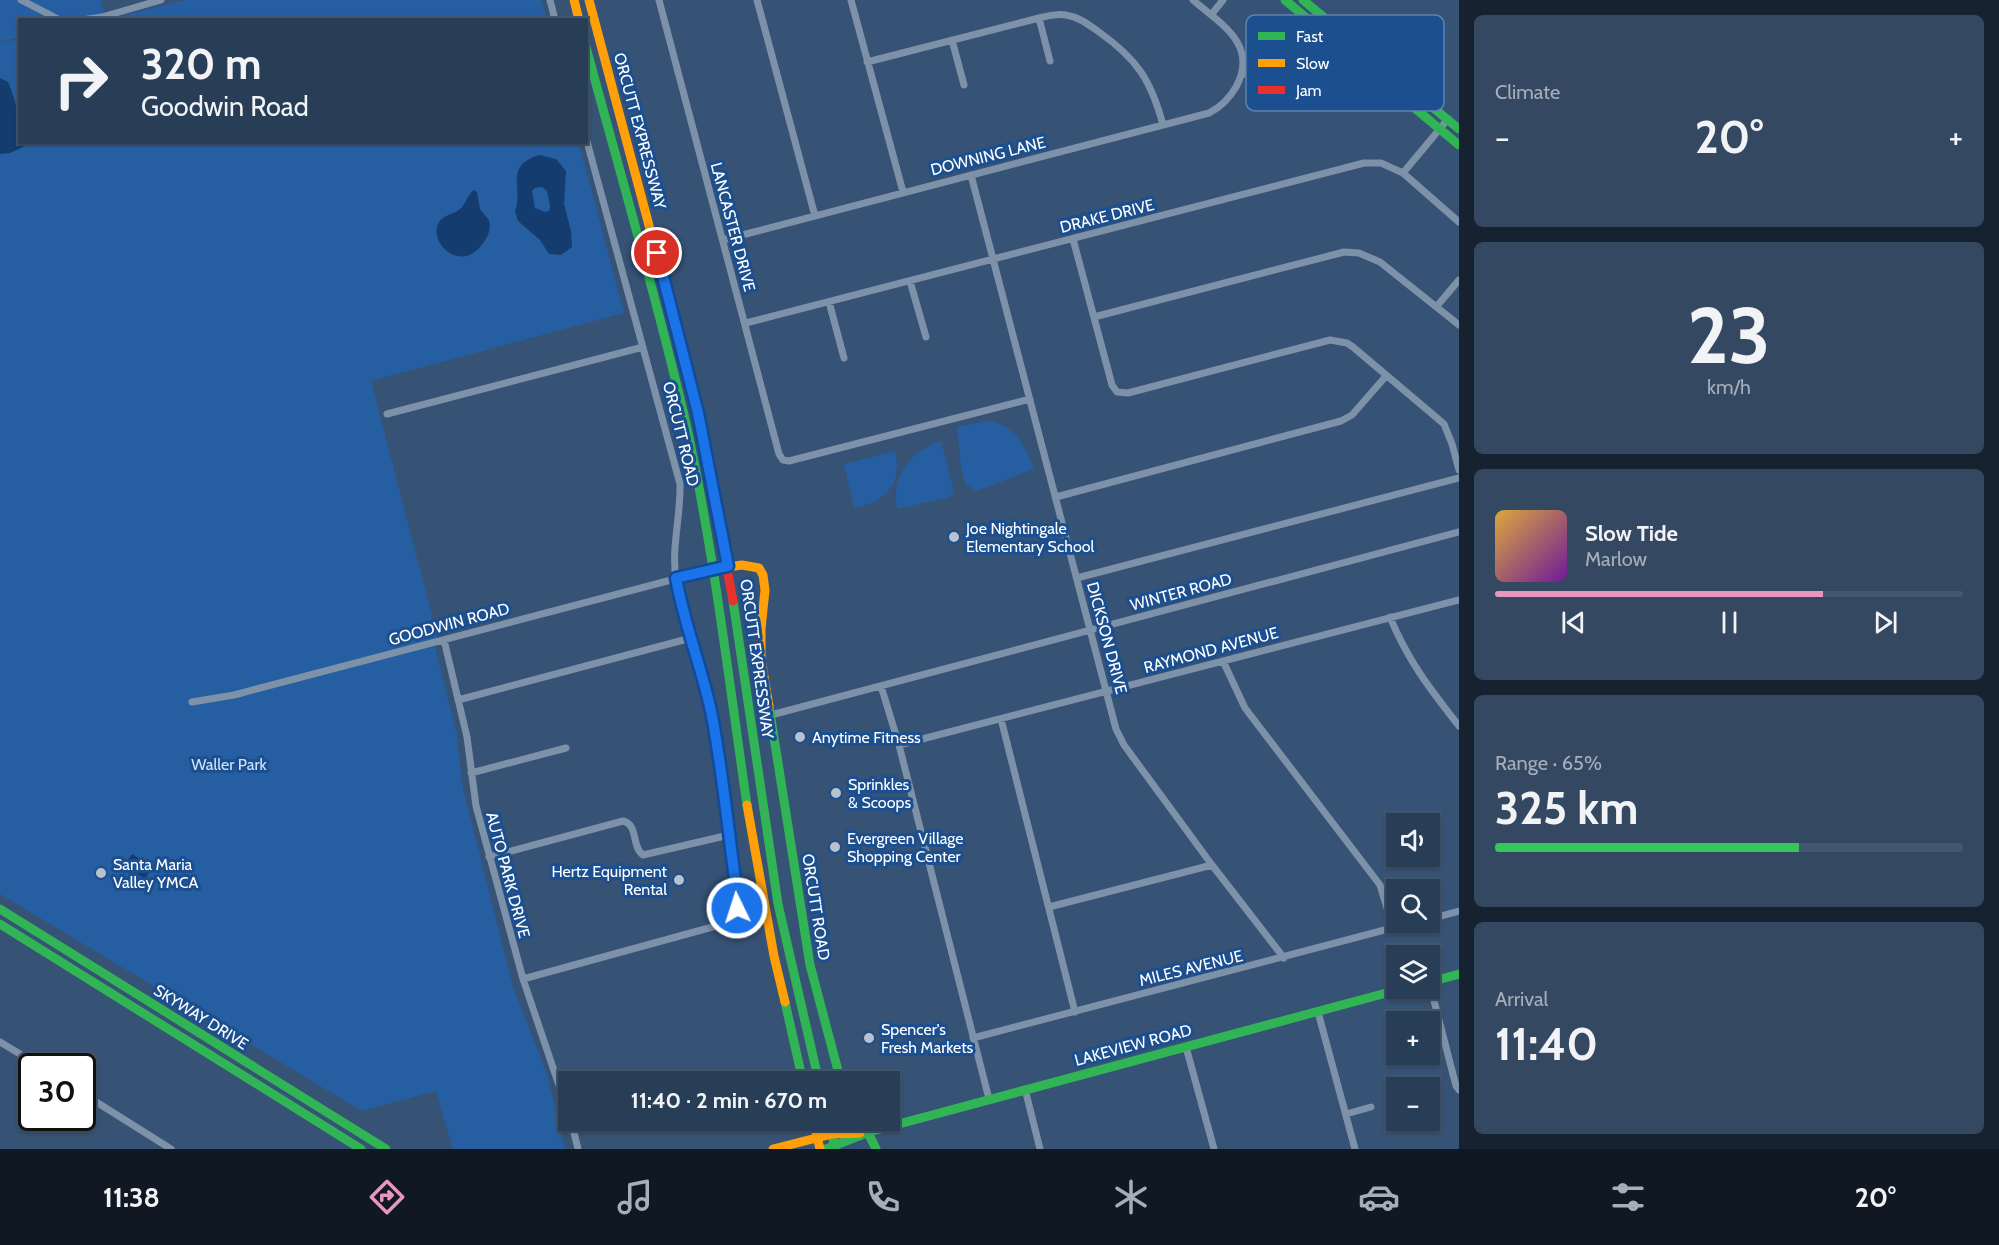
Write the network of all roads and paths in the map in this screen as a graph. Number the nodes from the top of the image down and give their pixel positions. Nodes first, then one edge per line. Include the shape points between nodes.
1 (21, 0) edge
2 (161, 0) edge
3 (550, 0) edge
4 (574, 0) edge
5 (589, 0) edge
6 (659, 0) edge
7 (757, 0) edge
8 (851, 0) edge
9 (1193, 0) edge
10 (1224, 0) edge
11 (1285, 0) edge
12 (1303, 0) edge
13 (146, 2) edge
14 (1211, 15) junction
15 (1303, 15) edge
16 (1321, 15) edge
17 (56, 18) edge
18 (95, 18) edge
19 (554, 18) edge
20 (578, 18) edge
21 (1039, 18) junction
22 (952, 40) junction
23 (588, 54) edge
24 (1050, 61) dead end
25 (867, 62) junction
26 (1242, 73) junction
27 (1246, 74) edge
28 (964, 85) dead end
29 (1418, 111) edge
30 (1438, 111) edge
31 (1448, 119) junction
32 (1163, 125) junction
33 (1440, 129) junction
34 (1459, 129) edge
35 (588, 144) edge
36 (1459, 145) edge
37 (1403, 173) junction
38 (971, 175) junction
39 (903, 192) junction
40 (815, 216) junction
41 (1459, 222) edge
42 (1073, 239) junction
43 (723, 240) junction
44 (993, 259) junction
45 (1459, 280) edge
46 (910, 281) junction
47 (829, 302) junction
48 (1437, 306) junction
49 (1094, 317) junction
50 (746, 323) junction
51 (1459, 325) edge
52 (926, 338) dead end
53 (643, 347) junction
54 (844, 358) dead end
55 (1386, 376) junction
56 (1030, 399) junction
57 (387, 414) dead end
58 (1459, 470) edge
59 (1459, 478) edge
60 (1056, 497) junction
61 (1459, 532) edge
62 (728, 566) junction
63 (713, 569) junction
64 (676, 578) junction
65 (1077, 578) junction
66 (1459, 600) edge
67 (1390, 618) junction
68 (1091, 630) junction
69 (691, 638) junction
70 (444, 640) junction
71 (1223, 661) junction
72 (881, 686) junction
73 (1107, 691) junction
74 (459, 700) junction
75 (192, 702) dead end
76 (771, 715) junction
77 (1000, 719) junction
78 (1459, 726) edge
79 (899, 745) junction
80 (566, 748) dead end
81 (471, 773) junction
82 (729, 835) junction
83 (489, 857) junction
84 (1212, 866) junction
85 (1386, 905) edge
86 (1049, 907) junction
87 (0, 909) edge
88 (1459, 911) edge
89 (1440, 916) edge
90 (0, 924) edge
91 (1386, 930) edge
92 (1284, 958) junction
93 (1459, 974) edge
94 (523, 979) junction
95 (1440, 980) edge
96 (1386, 993) edge
97 (1434, 999) edge
98 (1318, 1011) junction
99 (1075, 1012) junction
100 (973, 1038) junction
101 (0, 1042) edge
102 (1186, 1047) junction
103 (18, 1053) edge
104 (800, 1071) edge
105 (816, 1071) edge
106 (837, 1071) edge
107 (558, 1082) edge
108 (1024, 1089) junction
109 (1459, 1090) edge
110 (989, 1099) junction
111 (96, 1102) edge
112 (1371, 1107) dead end
113 (1346, 1114) junction
114 (574, 1131) edge
115 (815, 1131) edge
116 (831, 1131) edge
117 (868, 1132) junction
118 (832, 1134) junction
119 (817, 1138) junction
120 (832, 1148) edge
121 (171, 1149) edge
122 (361, 1149) edge
123 (386, 1149) edge
124 (578, 1149) edge
125 (773, 1149) edge
126 (820, 1149) edge
127 (876, 1149) edge
128 (1040, 1149) edge
129 (1214, 1149) edge
130 (1355, 1149) edge

1 - 17 street
2 - 13 street
3 - 19 street
4 - 20 main road
5 - 62 main road, ORCUTT EXPRESSWAY via 693,392
6 - 43 street, LANCASTER DRIVE
7 - 40 street
8 - 25 street
9 - 14 street
10 - 14 street
11 - 15 main road
12 - 16 main road
13 - 18 street
14 - 26 street via 1238,41 1244,61
21 - 22 street
21 - 24 street
21 - 32 street via 1058,14 1075,17 1112,41 1144,76
22 - 25 street
22 - 28 street
23 - 63 main road, ORCUTT EXPRESSWAY via 684,416
25 - 39 street
26 - 27 street
26 - 32 street, DOWNING LANE via 1233,93 1219,108
29 - 33 main road
30 - 31 main road
31 - 33 street
31 - 34 main road
32 - 38 street, DOWNING LANE
33 - 36 main road
33 - 37 street
35 - 53 street, ORCUTT ROAD
37 - 41 street, DRAKE DRIVE
37 - 42 street, DRAKE DRIVE via 1381,163 1364,163
38 - 39 street, DOWNING LANE
38 - 44 street, DICKSON DRIVE
39 - 40 street, DOWNING LANE
40 - 43 street, DOWNING LANE
42 - 44 street, DRAKE DRIVE
42 - 49 street
43 - 50 street, LANCASTER DRIVE
44 - 46 street, DRAKE DRIVE
44 - 56 street, DICKSON DRIVE
45 - 48 street
46 - 47 street, DRAKE DRIVE
46 - 52 street
47 - 50 street, DRAKE DRIVE
47 - 54 street
48 - 49 street via 1380,262 1359,253 1344,252
48 - 51 street
49 - 55 street via 1112,385 1118,392 1128,393 1330,340 1353,347
50 - 56 street, LANCASTER DRIVE via 783,460
53 - 57 street
53 - 64 street, ORCUTT ROAD via 680,484
55 - 58 street via 1444,424
55 - 60 street via 1352,416 1341,421
56 - 60 street, DICKSON DRIVE
59 - 65 street
60 - 65 street, DICKSON DRIVE
61 - 68 street, WINTER ROAD
62 - 63 main road, ORCUTT ROAD
62 - 76 main road, ORCUTT ROAD via 759,568 764,579 761,659
62 - 105 main road, ORCUTT EXPRESSWAY via 778,904
63 - 64 street, GOODWIN ROAD
63 - 104 main road, ORCUTT EXPRESSWAY via 754,850
64 - 69 street, ORCUTT ROAD
64 - 70 street, GOODWIN ROAD
65 - 68 street, DICKSON DRIVE
66 - 67 street, RAYMOND AVENUE
67 - 71 street, RAYMOND AVENUE
67 - 78 street via 1406,653
68 - 72 street, WINTER ROAD
68 - 73 street, DICKSON DRIVE
69 - 74 street
69 - 82 street, ORCUTT ROAD via 711,713
70 - 74 street, AUTO PARK DRIVE
70 - 75 street, GOODWIN ROAD via 234,695
71 - 73 street, RAYMOND AVENUE
71 - 85 street via 1245,708 1380,885
72 - 76 street, WINTER ROAD
72 - 79 street
73 - 77 street, RAYMOND AVENUE
73 - 84 street, DICKSON DRIVE via 1124,746
74 - 81 street, AUTO PARK DRIVE
76 - 106 main road, ORCUTT ROAD via 810,965
77 - 79 street, RAYMOND AVENUE
77 - 86 street
79 - 100 street
80 - 81 street
81 - 83 street, AUTO PARK DRIVE
82 - 83 street via 643,855 638,851 632,827 623,821
82 - 94 street, ORCUTT ROAD via 738,901 727,923
83 - 94 street, AUTO PARK DRIVE
84 - 86 street
84 - 92 street, DICKSON DRIVE
86 - 99 street
87 - 123 main road, SKYWAY DRIVE
88 - 89 street
90 - 122 main road, SKYWAY DRIVE
91 - 92 street, MILES AVENUE
92 - 99 street, MILES AVENUE
93 - 95 main road
94 - 107 street, AUTO PARK DRIVE
96 - 98 main road, LAKEVIEW ROAD
97 - 109 street
98 - 102 main road, LAKEVIEW ROAD
98 - 113 street
99 - 100 street, MILES AVENUE
100 - 110 street
101 - 103 street
102 - 108 main road, LAKEVIEW ROAD
102 - 129 street
108 - 110 main road, LAKEVIEW ROAD
108 - 128 street
110 - 117 main road, LAKEVIEW ROAD
111 - 121 street
112 - 113 street
113 - 130 street
114 - 124 street
115 - 119 main road
116 - 118 main road
117 - 118 main road, LAKEVIEW ROAD
117 - 120 main road, LAKEVIEW ROAD
117 - 127 main road
118 - 119 main road
118 - 120 main road
119 - 125 main road
119 - 126 main road

